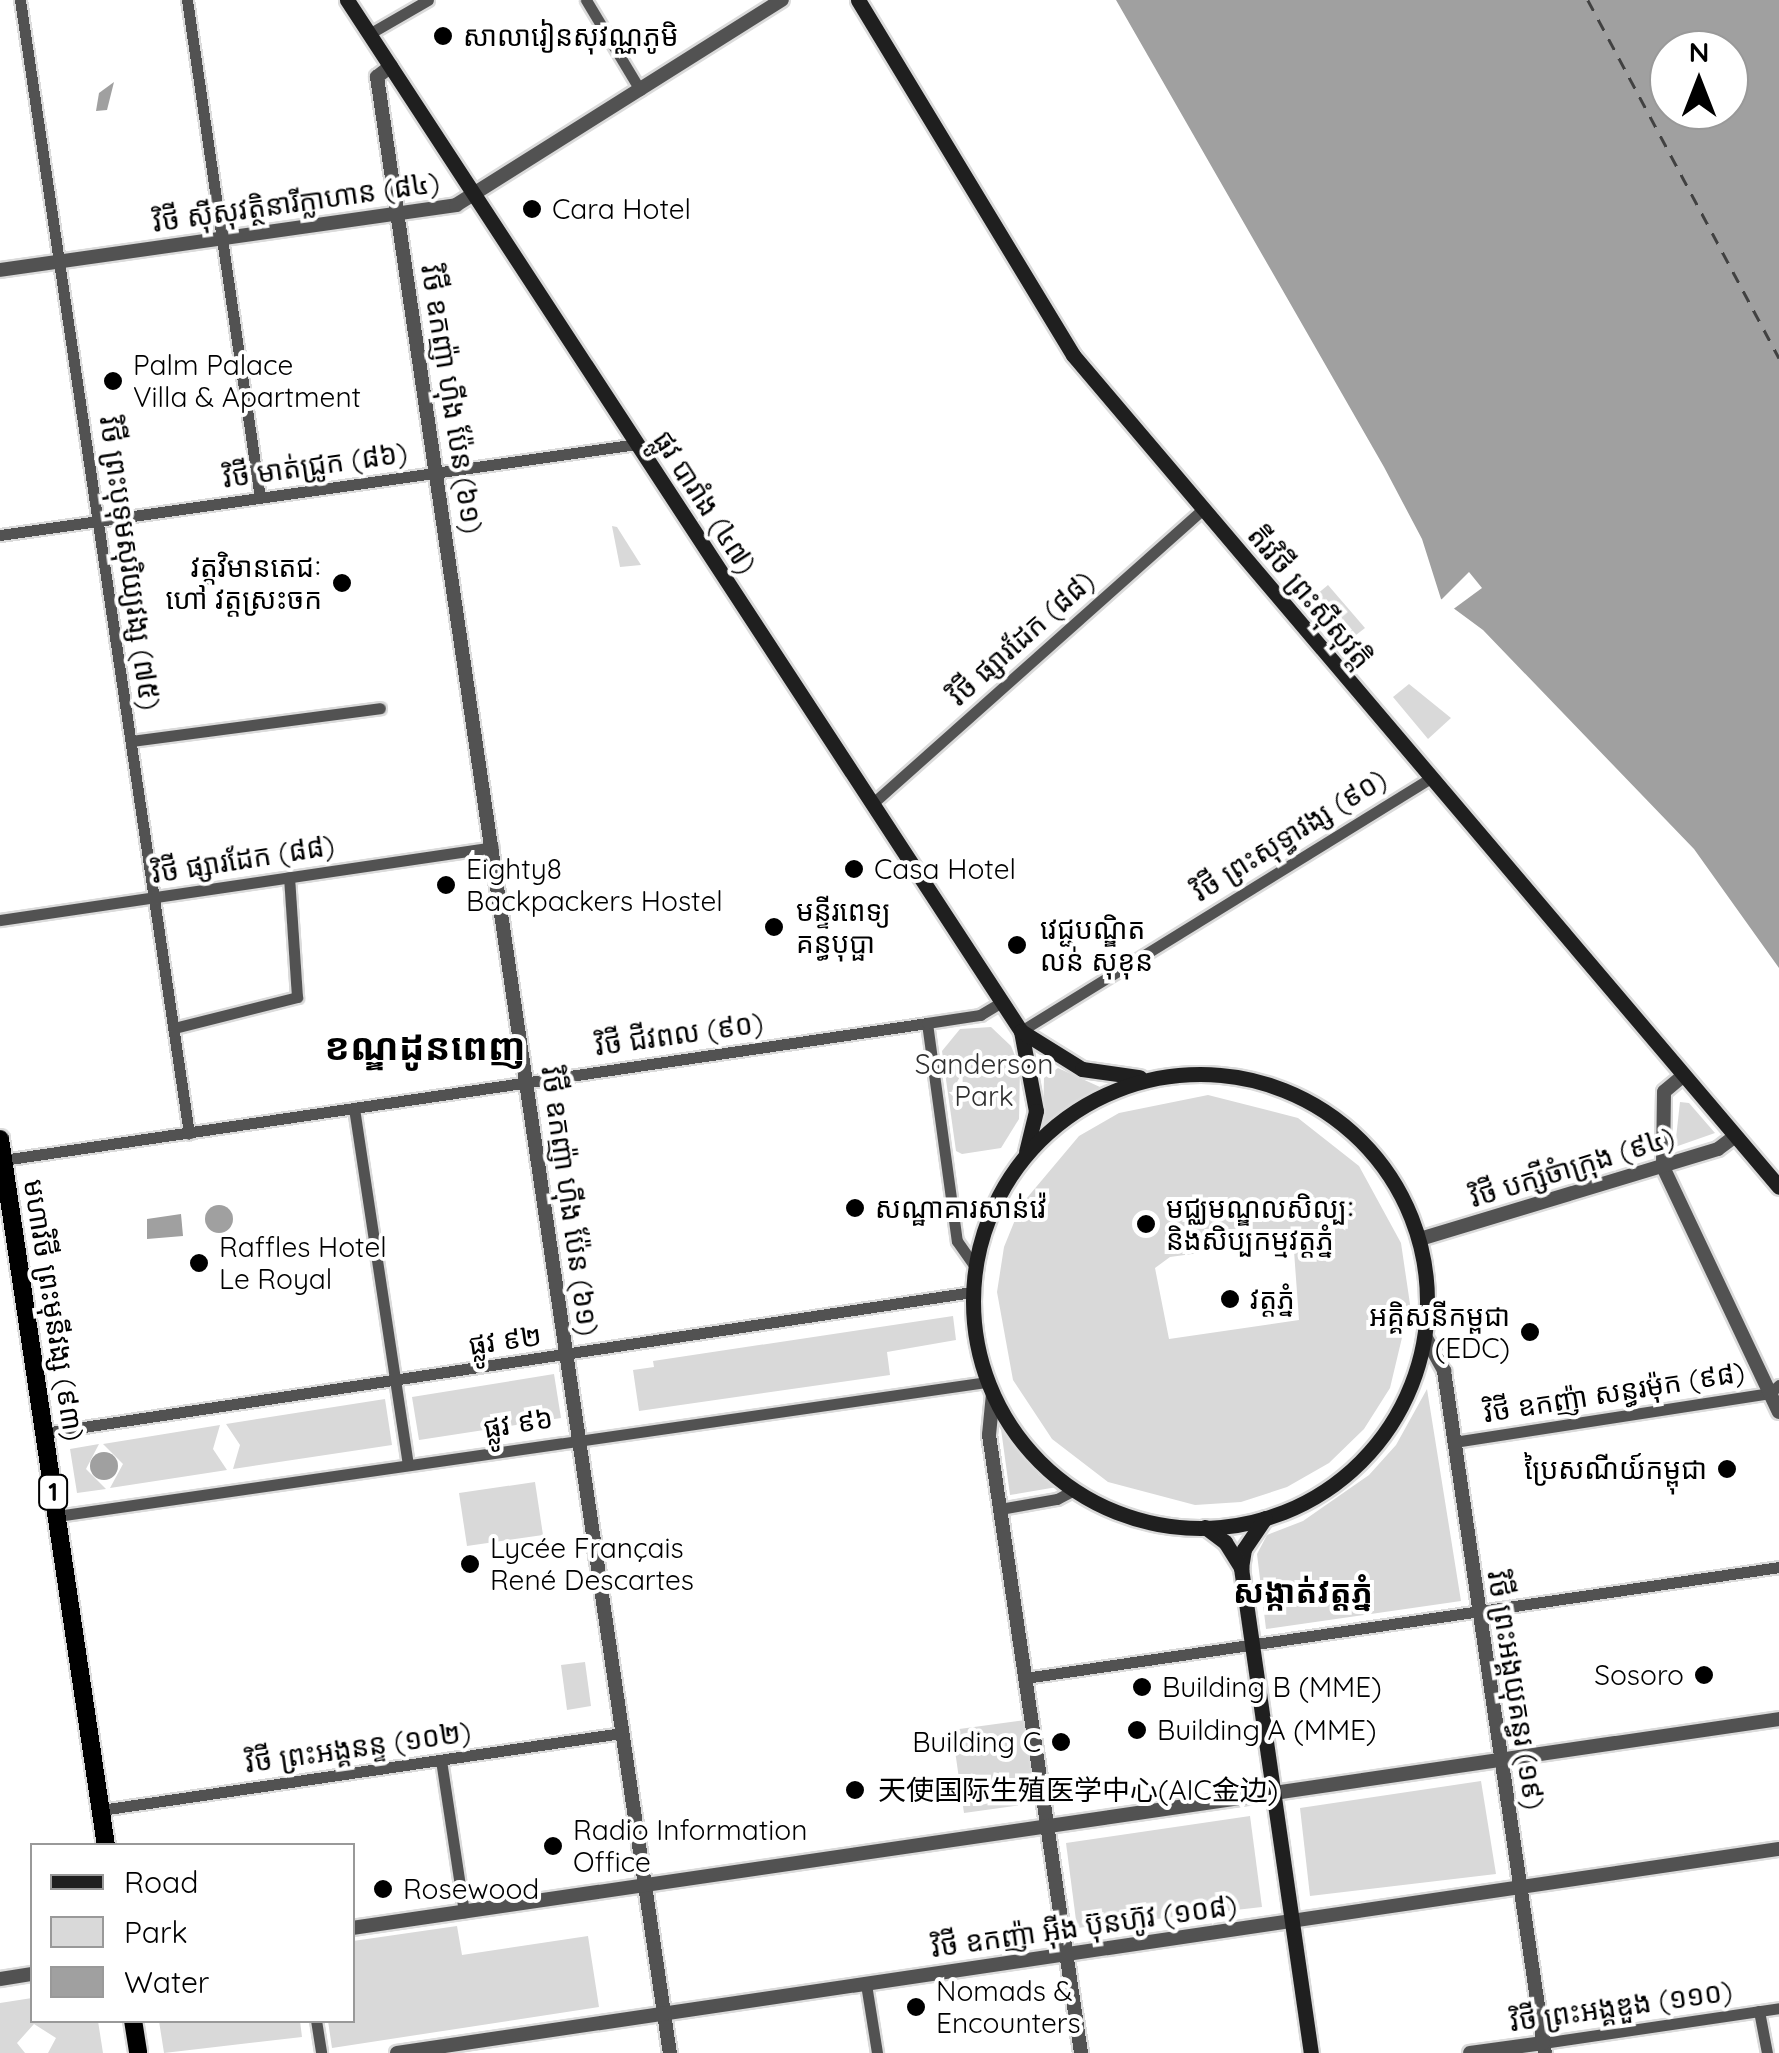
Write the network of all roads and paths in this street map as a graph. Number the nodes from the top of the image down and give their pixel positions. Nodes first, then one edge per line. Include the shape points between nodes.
1 (20, 0) edge
2 (187, 0) edge
3 (347, 0) edge
4 (428, 0) edge
5 (586, 0) edge
6 (782, 0) edge
7 (858, 0) edge
8 (369, 34) junction
9 (390, 66) junction
10 (640, 90) junction
11 (474, 194) junction
12 (398, 213) junction
13 (222, 238) junction
14 (60, 262) junction
15 (0, 270) edge
16 (637, 444) junction
17 (438, 472) junction
18 (260, 498) junction
19 (1203, 509) junction
20 (99, 521) junction
21 (0, 535) edge
22 (380, 708) dead end
23 (131, 741) junction
24 (1431, 778) junction
25 (872, 804) junction
26 (493, 847) junction
27 (289, 877) junction
28 (154, 898) junction
29 (0, 920) edge
30 (1002, 1002) junction
31 (926, 1023) junction
32 (174, 1028) junction
33 (1020, 1030) junction
34 (1684, 1075) junction
35 (1157, 1078) junction
36 (527, 1082) junction
37 (354, 1108) junction
38 (188, 1133) junction
39 (1735, 1136) junction
40 (0, 1139) edge
41 (1024, 1156) junction
42 (3, 1160) junction
43 (1663, 1166) junction
44 (1779, 1187) edge
45 (1420, 1239) junction
46 (974, 1268) junction
47 (972, 1292) junction
48 (1426, 1338) junction
49 (567, 1356) junction
50 (395, 1381) junction
51 (990, 1388) junction
52 (1774, 1389) edge
53 (1779, 1412) edge
54 (44, 1433) junction
55 (579, 1439) junction
56 (1454, 1442) junction
57 (408, 1464) junction
58 (1074, 1490) junction
59 (1000, 1509) junction
60 (57, 1516) junction
61 (1264, 1518) junction
62 (1206, 1527) junction
63 (1779, 1567) edge
64 (1241, 1568) junction
65 (1478, 1611) junction
66 (1252, 1644) junction
67 (1024, 1678) junction
68 (1779, 1719) edge
69 (622, 1732) junction
70 (1500, 1759) junction
71 (441, 1760) junction
72 (1272, 1794) junction
73 (101, 1810) junction
74 (1047, 1827) junction
75 (106, 1843) edge
76 (1779, 1849) edge
77 (644, 1886) junction
78 (1519, 1886) junction
79 (464, 1912) junction
80 (1290, 1921) junction
81 (355, 1928) edge
82 (1066, 1954) junction
83 (30, 1974) edge
84 (0, 1979) edge
85 (866, 1984) junction
86 (1779, 2008) edge
87 (1759, 2011) junction
88 (664, 2013) junction
89 (133, 2023) edge
90 (316, 2023) edge
91 (485, 2046) edge
92 (1544, 2048) edge
93 (138, 2053) edge
94 (321, 2053) edge
95 (397, 2053) edge
96 (670, 2053) edge
97 (876, 2053) edge
98 (1081, 2053) edge
99 (1311, 2053) edge
100 (1470, 2053) edge
101 (1767, 2053) edge

1 - 14 street, វិថី ព្រះបុទុមសុរិយ្យវង្ស (៧៥)
2 - 13 street
3 - 8 main road, ផ្លូវ បារាំង (៤៧)
4 - 8 street
5 - 10 street
6 - 10 street, វិថី ស៊ីសុវត្ថិនារីក្លាហាន (៨៤)
7 - 19 main road, តីរវិថី ព្រះស៊ីសុវត្តិ via 1073,355
8 - 9 main road, ផ្លូវ បារាំង (៤៧)
9 - 11 main road, ផ្លូវ បារាំង (៤៧)
9 - 12 street, វិថី ឧកញ៉ា ហ៊ីង ប៉ែន (៦១) via 376,77
10 - 11 street, វិថី ស៊ីសុវត្ថិនារីក្លាហាន (៨៤)
11 - 12 street, វិថី ស៊ីសុវត្ថិនារីក្លាហាន (៨៤) via 456,205
11 - 16 main road, ផ្លូវ បារាំង (៤៧)
12 - 13 street, វិថី ស៊ីសុវត្ថិនារីក្លាហាន (៨៤)
12 - 17 street, វិថី ឧកញ៉ា ហ៊ីង ប៉ែន (៦១)
13 - 14 street, វិថី ស៊ីសុវត្ថិនារីក្លាហាន (៨៤)
13 - 18 street
14 - 15 street, វិថី ស៊ីសុវត្ថិនារីក្លាហាន (៨៤)
14 - 20 street, វិថី ព្រះបុទុមសុរិយ្យវង្ស (៧៥)
16 - 17 street, វិថី មាត់ជ្រូក (៨៦)
16 - 25 main road, ផ្លូវ បារាំង (៤៧)
17 - 18 street, វិថី មាត់ជ្រូក (៨៦)
17 - 26 street, វិថី ឧកញ៉ា ហ៊ីង ប៉ែន (៦១)
18 - 20 street, វិថី មាត់ជ្រូក (៨៦)
19 - 24 main road, តីរវិថី ព្រះស៊ីសុវត្តិ
19 - 25 street, វិថី ផ្សារដែក (៨៨)
20 - 21 street, វិថី មាត់ជ្រូក (៨៦)
20 - 23 street, វិថី ព្រះបុទុមសុរិយ្យវង្ស (៧៥)
22 - 23 street
23 - 28 street, វិថី ព្រះបុទុមសុរិយ្យវង្ស (៧៥)
24 - 33 street, វិថី ព្រះសុទ្ធាវង្ស (៩០)
24 - 34 main road, តីរវិថី ព្រះស៊ីសុវត្តិ
25 - 30 main road, ផ្លូវ បារាំង (៤៧)
26 - 27 street, វិថី ផ្សារដែក (៨៨)
26 - 36 street, វិថី ឧកញ៉ា ហ៊ីង ប៉ែន (៦១)
27 - 28 street, វិថី ផ្សារដែក (៨៨)
27 - 32 street via 297,997
28 - 29 street, វិថី ផ្សារដែក (៨៨)
28 - 32 street, វិថី ព្រះបុទុមសុរិយ្យវង្ស (៧៥)
30 - 31 street, វិថី ជីវពល (៩០) via 980,1015
30 - 33 main road, ផ្លូវ បារាំង (៤៧)
31 - 36 street, វិថី ជីវពល (៩០)
31 - 46 street via 957,1241
32 - 38 street, វិថី ព្រះបុទុមសុរិយ្យវង្ស (៧៥)
33 - 35 main road, ផ្លូវ បារាំង (៤៧) via 1082,1069
33 - 41 main road, ផ្លូវ បារាំង (៤៧) via 1036,1111
34 - 39 main road, តីរវិថី ព្រះស៊ីសុវត្តិ
34 - 43 street via 1664,1092
35 - 41 main road via 1084,1106
35 - 45 main road via 1206,1074 1254,1080 1315,1105 1375,1154 1402,1194
36 - 37 street, វិថី ជីវពល (៩០)
36 - 49 street, វិថី ឧកញ៉ា ហ៊ីង ប៉ែន (៦១)
37 - 38 street, វិថី ជីវពល (៩០)
37 - 50 street
38 - 42 street, វិថី ជីវពល (៩០)
39 - 43 street, វិថី បក្សីចំាក្រុង (៩៤) via 1718,1149
39 - 44 main road, តីរវិថី ព្រះស៊ីសុវត្តិ
40 - 42 highway, មហាវិថី ព្រះមុនីវង្ស (៩៣) / 1
41 - 46 main road via 992,1208
42 - 54 highway, មហាវិថី ព្រះមុនីវង្ស (៩៣) / 1
43 - 45 street, វិថី បក្សីចំាក្រុង (៩៤)
43 - 52 street
45 - 48 main road
46 - 47 main road
47 - 49 street, ផ្លូវ ៩២
47 - 51 main road
48 - 56 street, វិថី ព្រះអង្គយុគន្ធរ (១៩) via 1444,1371
48 - 61 main road via 1400,1410 1375,1447 1343,1478
49 - 50 street, ផ្លូវ ៩២
49 - 55 street, វិថី ឧកញ៉ា ហ៊ីង ប៉ែន (៦១)
50 - 54 street, ផ្លូវ ៩២
50 - 57 street
51 - 55 street, ផ្លូវ ៩៦
51 - 58 main road via 1030,1451
51 - 59 street
52 - 53 street
52 - 56 street, វិថី ឧកញ៉ា សន្ធរម៉ុក (៩៨)
54 - 60 highway, មហាវិថី ព្រះមុនីវង្ស (៩៣) / 1
55 - 57 street, ផ្លូវ ៩៦
55 - 69 street, វិថី ឧកញ៉ា ហ៊ីង ប៉ែន (៦១)
56 - 65 street, វិថី ព្រះអង្គយុគន្ធរ (១៩)
57 - 60 street, ផ្លូវ ៩៦
58 - 59 street
58 - 62 main road via 1121,1513
59 - 67 street
60 - 73 highway, មហាវិថី ព្រះមុនីវង្ស (៩៣) / 1
61 - 62 main road
61 - 64 main road via 1244,1549
62 - 64 main road
63 - 65 street
64 - 66 main road
65 - 66 street
65 - 70 street, វិថី ព្រះអង្គយុគន្ធរ (១៩)
66 - 67 street
66 - 72 main road
67 - 74 street
68 - 70 street
69 - 71 street, វិថី ព្រះអង្គនន្ទ (១០២)
69 - 77 street, វិថី ឧកញ៉ា ហ៊ីង ប៉ែន (៦១)
70 - 72 street
70 - 78 street, វិថី ព្រះអង្គយុគន្ធរ (១៩)
71 - 73 street, វិថី ព្រះអង្គនន្ទ (១០២)
71 - 79 street
72 - 74 street
72 - 80 main road
73 - 75 highway, មហាវិថី ព្រះមុនីវង្ស (៩៣) / 1
74 - 77 street
74 - 82 street
76 - 78 street, វិថី ឧកញ៉ា អ៊ីង ប៊ុនហ៊ូវ (១០៨)
77 - 79 street
77 - 88 street, វិថី ឧកញ៉ា ហ៊ីង ប៉ែន (៦១)
78 - 80 street, វិថី ឧកញ៉ា អ៊ីង ប៊ុនហ៊ូវ (១០៨)
78 - 92 street, វិថី ព្រះអង្គយុគន្ធរ (១៩)
79 - 81 street
80 - 82 street, វិថី ឧកញ៉ា អ៊ីង ប៊ុនហ៊ូវ (១០៨)
80 - 99 main road
82 - 85 street, វិថី ឧកញ៉ា អ៊ីង ប៊ុនហ៊ូវ (១០៨)
82 - 98 street
83 - 84 street
85 - 88 street, វិថី ឧកញ៉ា អ៊ីង ប៊ុនហ៊ូវ (១០៨)
85 - 97 street
86 - 87 street, វិថី ព្រះអង្គឌួង (១១០)
87 - 92 street, វិថី ព្រះអង្គឌួង (១១០)
87 - 101 street
88 - 91 street, វិថី ឧកញ៉ា អ៊ីង ប៊ុនហ៊ូវ (១០៨)
88 - 96 street, វិថី ឧកញ៉ា ហ៊ីង ប៉ែន (៦១)
89 - 93 highway
90 - 94 street
91 - 95 street, វិថី ឧកញ៉ា អ៊ីង ប៊ុនហ៊ូវ (១០៨)
92 - 100 street, វិថី ព្រះអង្គឌួង (១១០)

